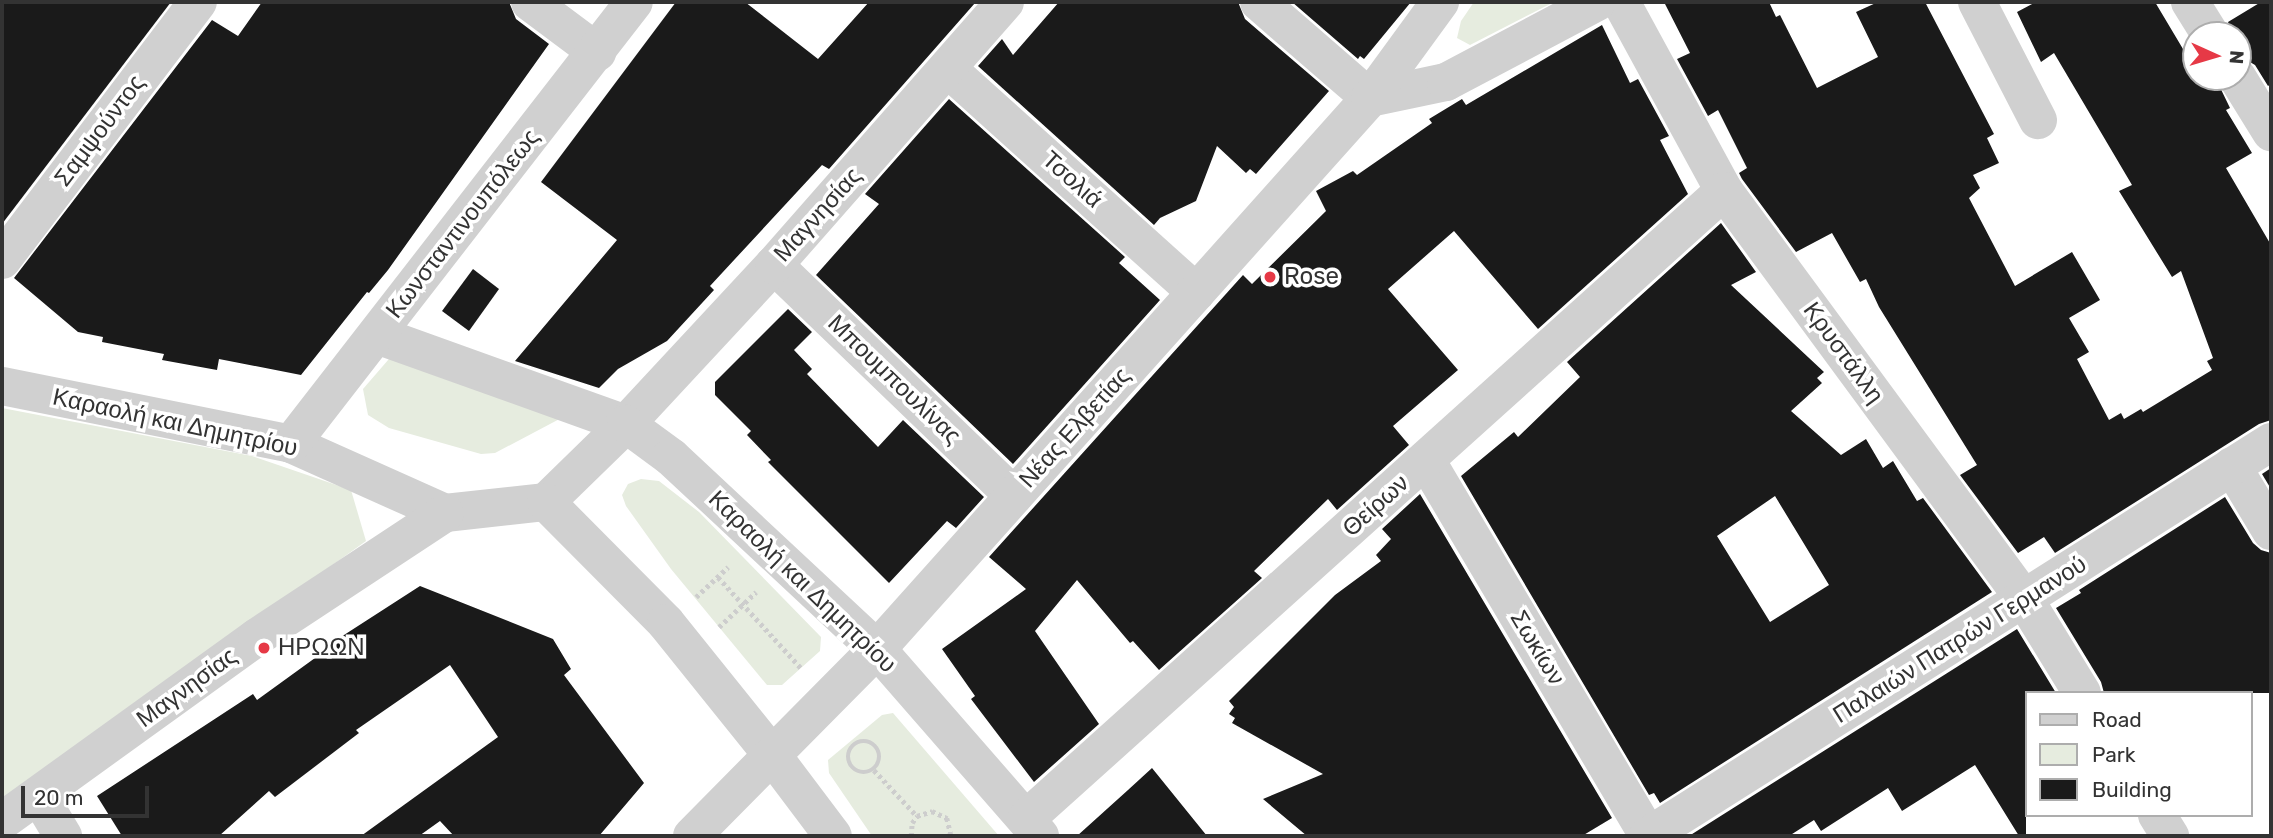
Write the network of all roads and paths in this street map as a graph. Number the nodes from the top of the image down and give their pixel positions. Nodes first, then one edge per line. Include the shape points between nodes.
1 (198, 2) edge
2 (530, 2) edge
3 (634, 2) edge
4 (1005, 2) edge
5 (1259, 2) edge
6 (1440, 2) edge
7 (1597, 2) edge
8 (1621, 2) edge
9 (1977, 2) edge
10 (2190, 2) edge
11 (2202, 21) edge
12 (597, 51) junction
13 (948, 69) junction
14 (2246, 91) edge
15 (1370, 98) junction
16 (2038, 120) dead end
17 (2271, 132) edge
18 (1724, 191) junction
19 (2, 260) edge
20 (774, 265) junction
21 (1196, 292) junction
22 (376, 335) junction
23 (2, 386) edge
24 (626, 424) junction
25 (2271, 442) edge
26 (291, 444) junction
27 (1426, 460) junction
28 (2232, 466) junction
29 (1014, 496) junction
30 (546, 502) junction
31 (445, 513) junction
32 (2271, 531) edge
33 (771, 553) junction
34 (718, 577) junction
35 (2025, 600) junction
36 (742, 605) junction
37 (666, 623) junction
38 (877, 649) junction
39 (691, 653) junction
40 (2081, 691) edge
41 (829, 698) junction
42 (854, 744) junction
43 (772, 755) junction
44 (874, 770) junction
45 (39, 796) junction
46 (917, 816) junction
47 (2158, 817) edge
48 (2, 821) edge
49 (1033, 828) edge
50 (822, 829) edge
51 (63, 836) edge
52 (692, 836) edge
53 (911, 836) edge
54 (950, 836) edge
55 (1648, 836) edge
56 (2170, 836) edge

1 - 19 street, Σαμψούντος
2 - 12 street
3 - 12 street, Κωνσταντινουπόλεως
4 - 13 street, Μαγνησίας
5 - 15 street
6 - 15 street, Νέας Ελβετίας
7 - 15 street via 1446,82
8 - 18 street, Κρυστάλλη
9 - 16 street
10 - 11 street
12 - 22 street, Κωνσταντινουπόλεως
13 - 20 street, Μαγνησίας
13 - 21 street, Τσολιά
14 - 17 street
15 - 21 street, Νέας Ελβετίας
18 - 27 street, Θείρων
18 - 35 street, Κρυστάλλη
20 - 24 street, Μαγνησίας
20 - 29 street, Μπουμπουλίνας
21 - 29 street, Νέας Ελβετίας
22 - 24 street, Καραολή και Δημητρίου
22 - 26 street, Κωνσταντινουπόλεως
23 - 26 street, Καραολή και Δημητρίου
24 - 30 street
24 - 33 street, Καραολή και Δημητρίου via 671,457
25 - 28 street, Παλαιών Πατρών Γερμανού
26 - 31 street, Καραολή και Δημητρίου
27 - 49 street, Θείρων
27 - 55 street, Σωκίων
28 - 32 street
28 - 35 street, Παλαιών Πατρών Γερμανού
29 - 38 street, Νέας Ελβετίας
30 - 31 street
30 - 37 street
31 - 45 street, Μαγνησίας via 257,637
33 - 34 path
33 - 36 path
33 - 38 street, Καραολή και Δημητρίου
34 - 36 path
34 - 37 path
35 - 40 street, Κρυστάλλη
35 - 55 street, Παλαιών Πατρών Γερμανού
36 - 39 path
36 - 41 path
37 - 39 street
38 - 41 street, Νέας Ελβετίας
38 - 49 street, Καραολή και Δημητρίου
39 - 43 street
41 - 42 path
41 - 43 street, Νέας Ελβετίας
42 - 44 path via 865,741 876,747 880,758
42 - 44 path via 847,756 852,768 863,774
43 - 50 street
43 - 52 street, Νέας Ελβετίας
44 - 46 path
45 - 48 street, Μαγνησίας
45 - 51 street
46 - 53 path
46 - 54 path via 940,813 950,825
47 - 56 street

